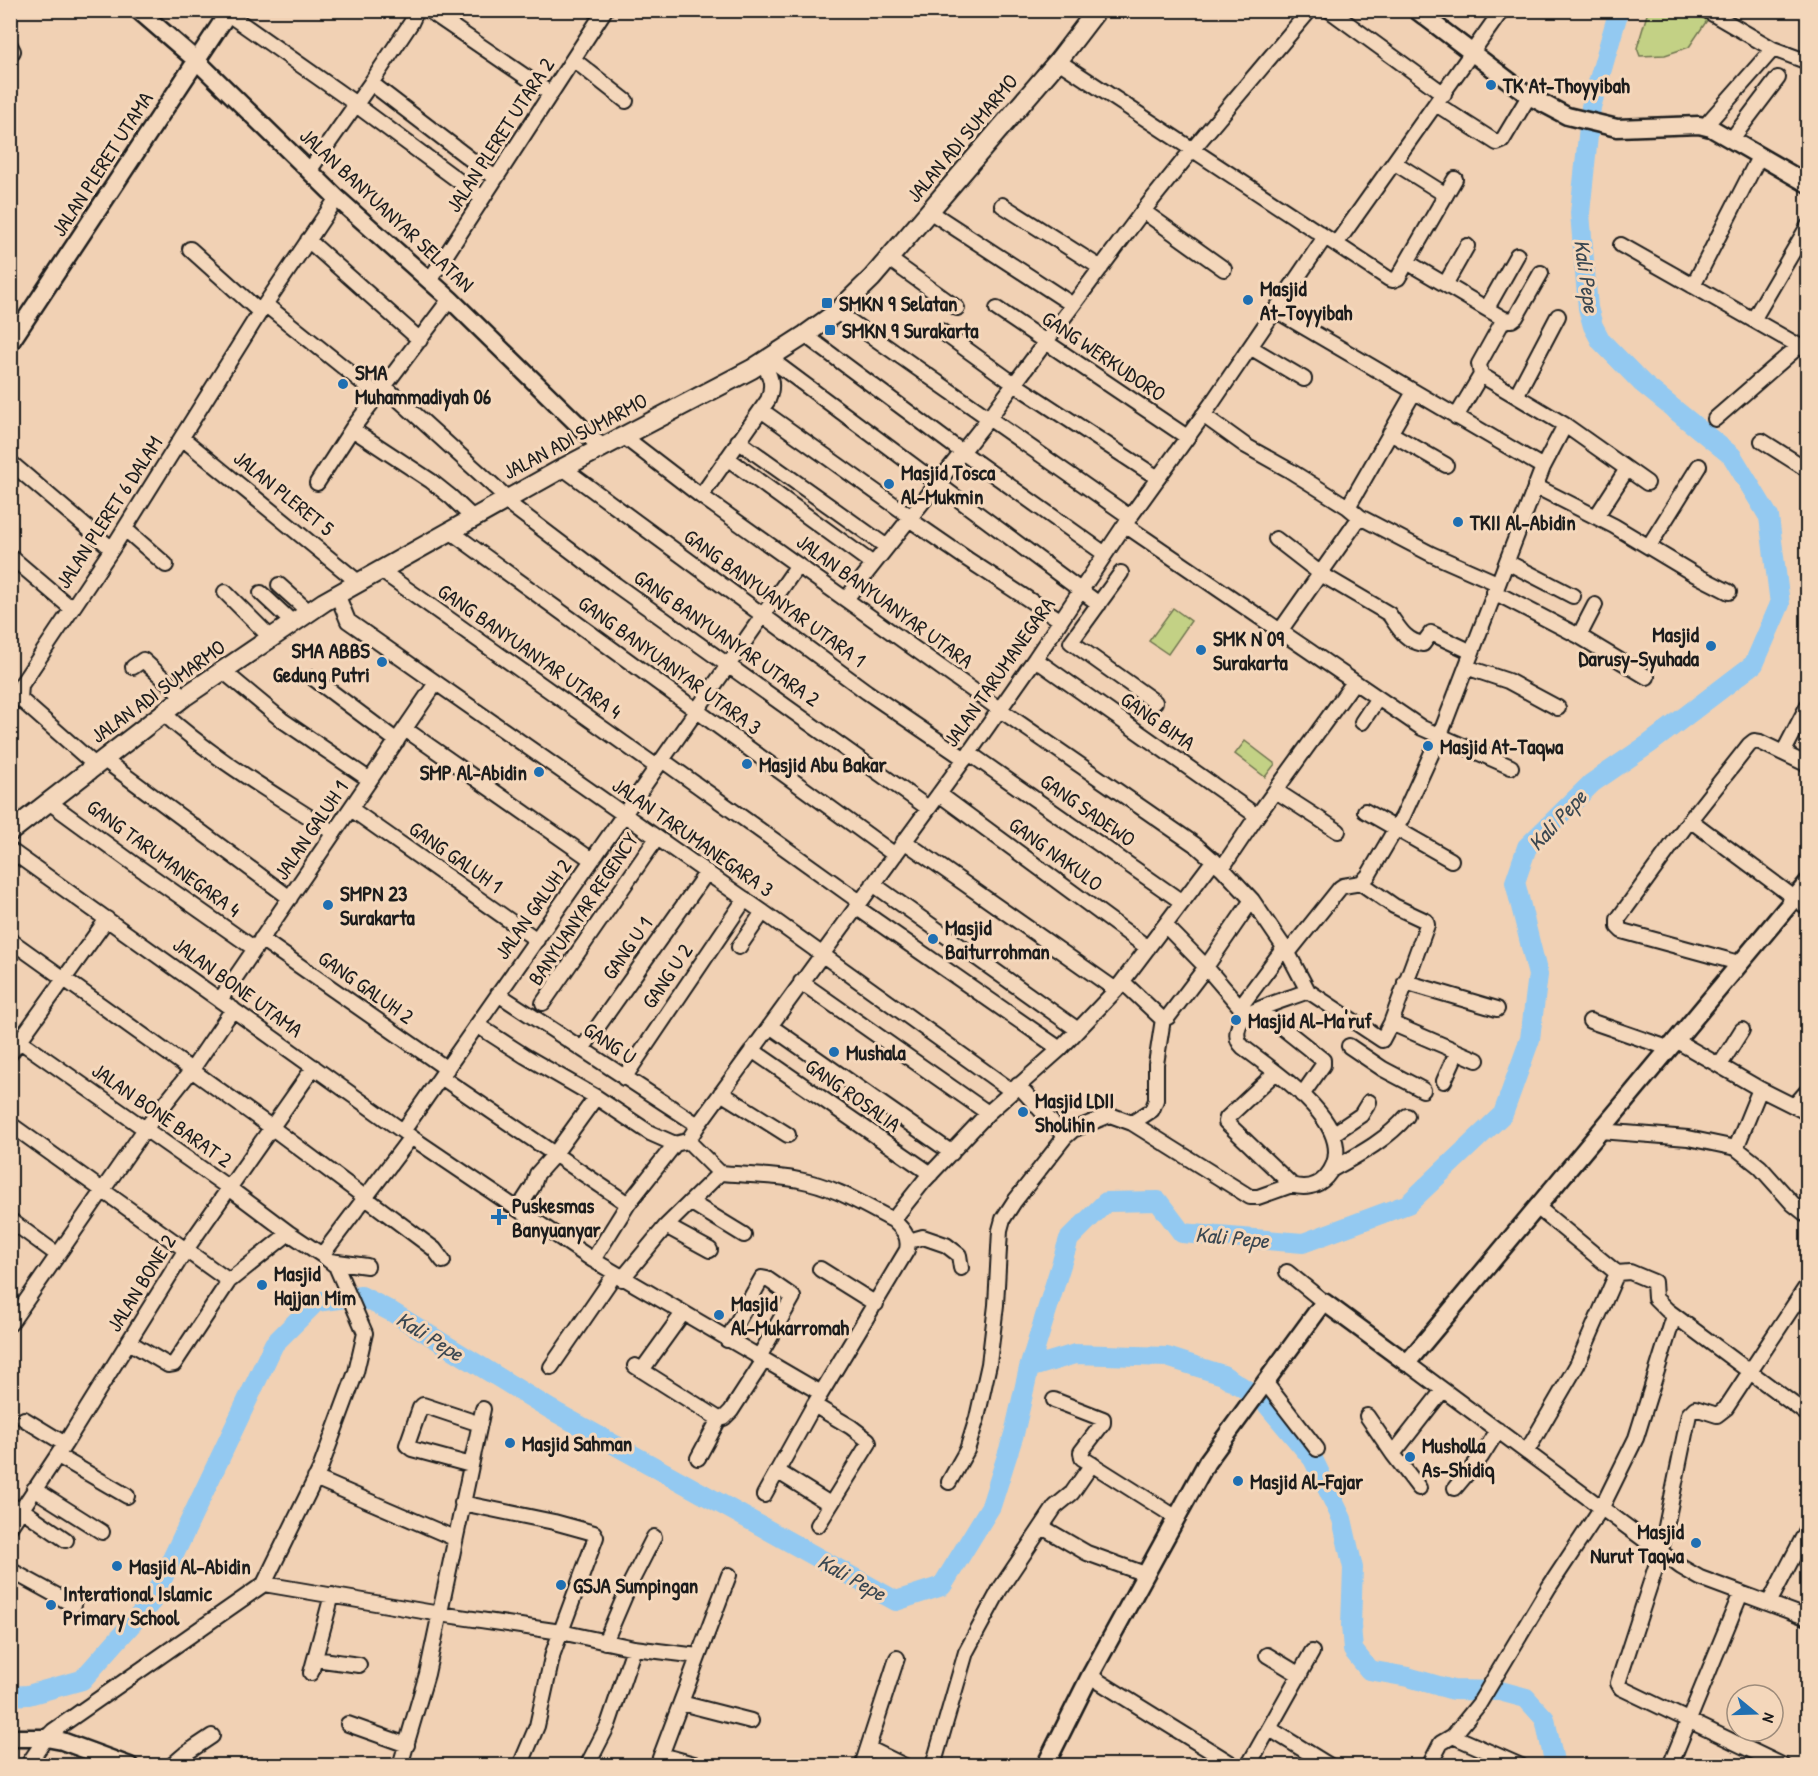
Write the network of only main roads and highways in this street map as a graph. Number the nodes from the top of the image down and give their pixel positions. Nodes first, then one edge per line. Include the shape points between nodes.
1 (1097, 10) edge
2 (10, 832) edge

1 - 2 main road, JALAN ADI SUMARMO via 889,259 837,312 728,382 506,499 323,603 184,697

